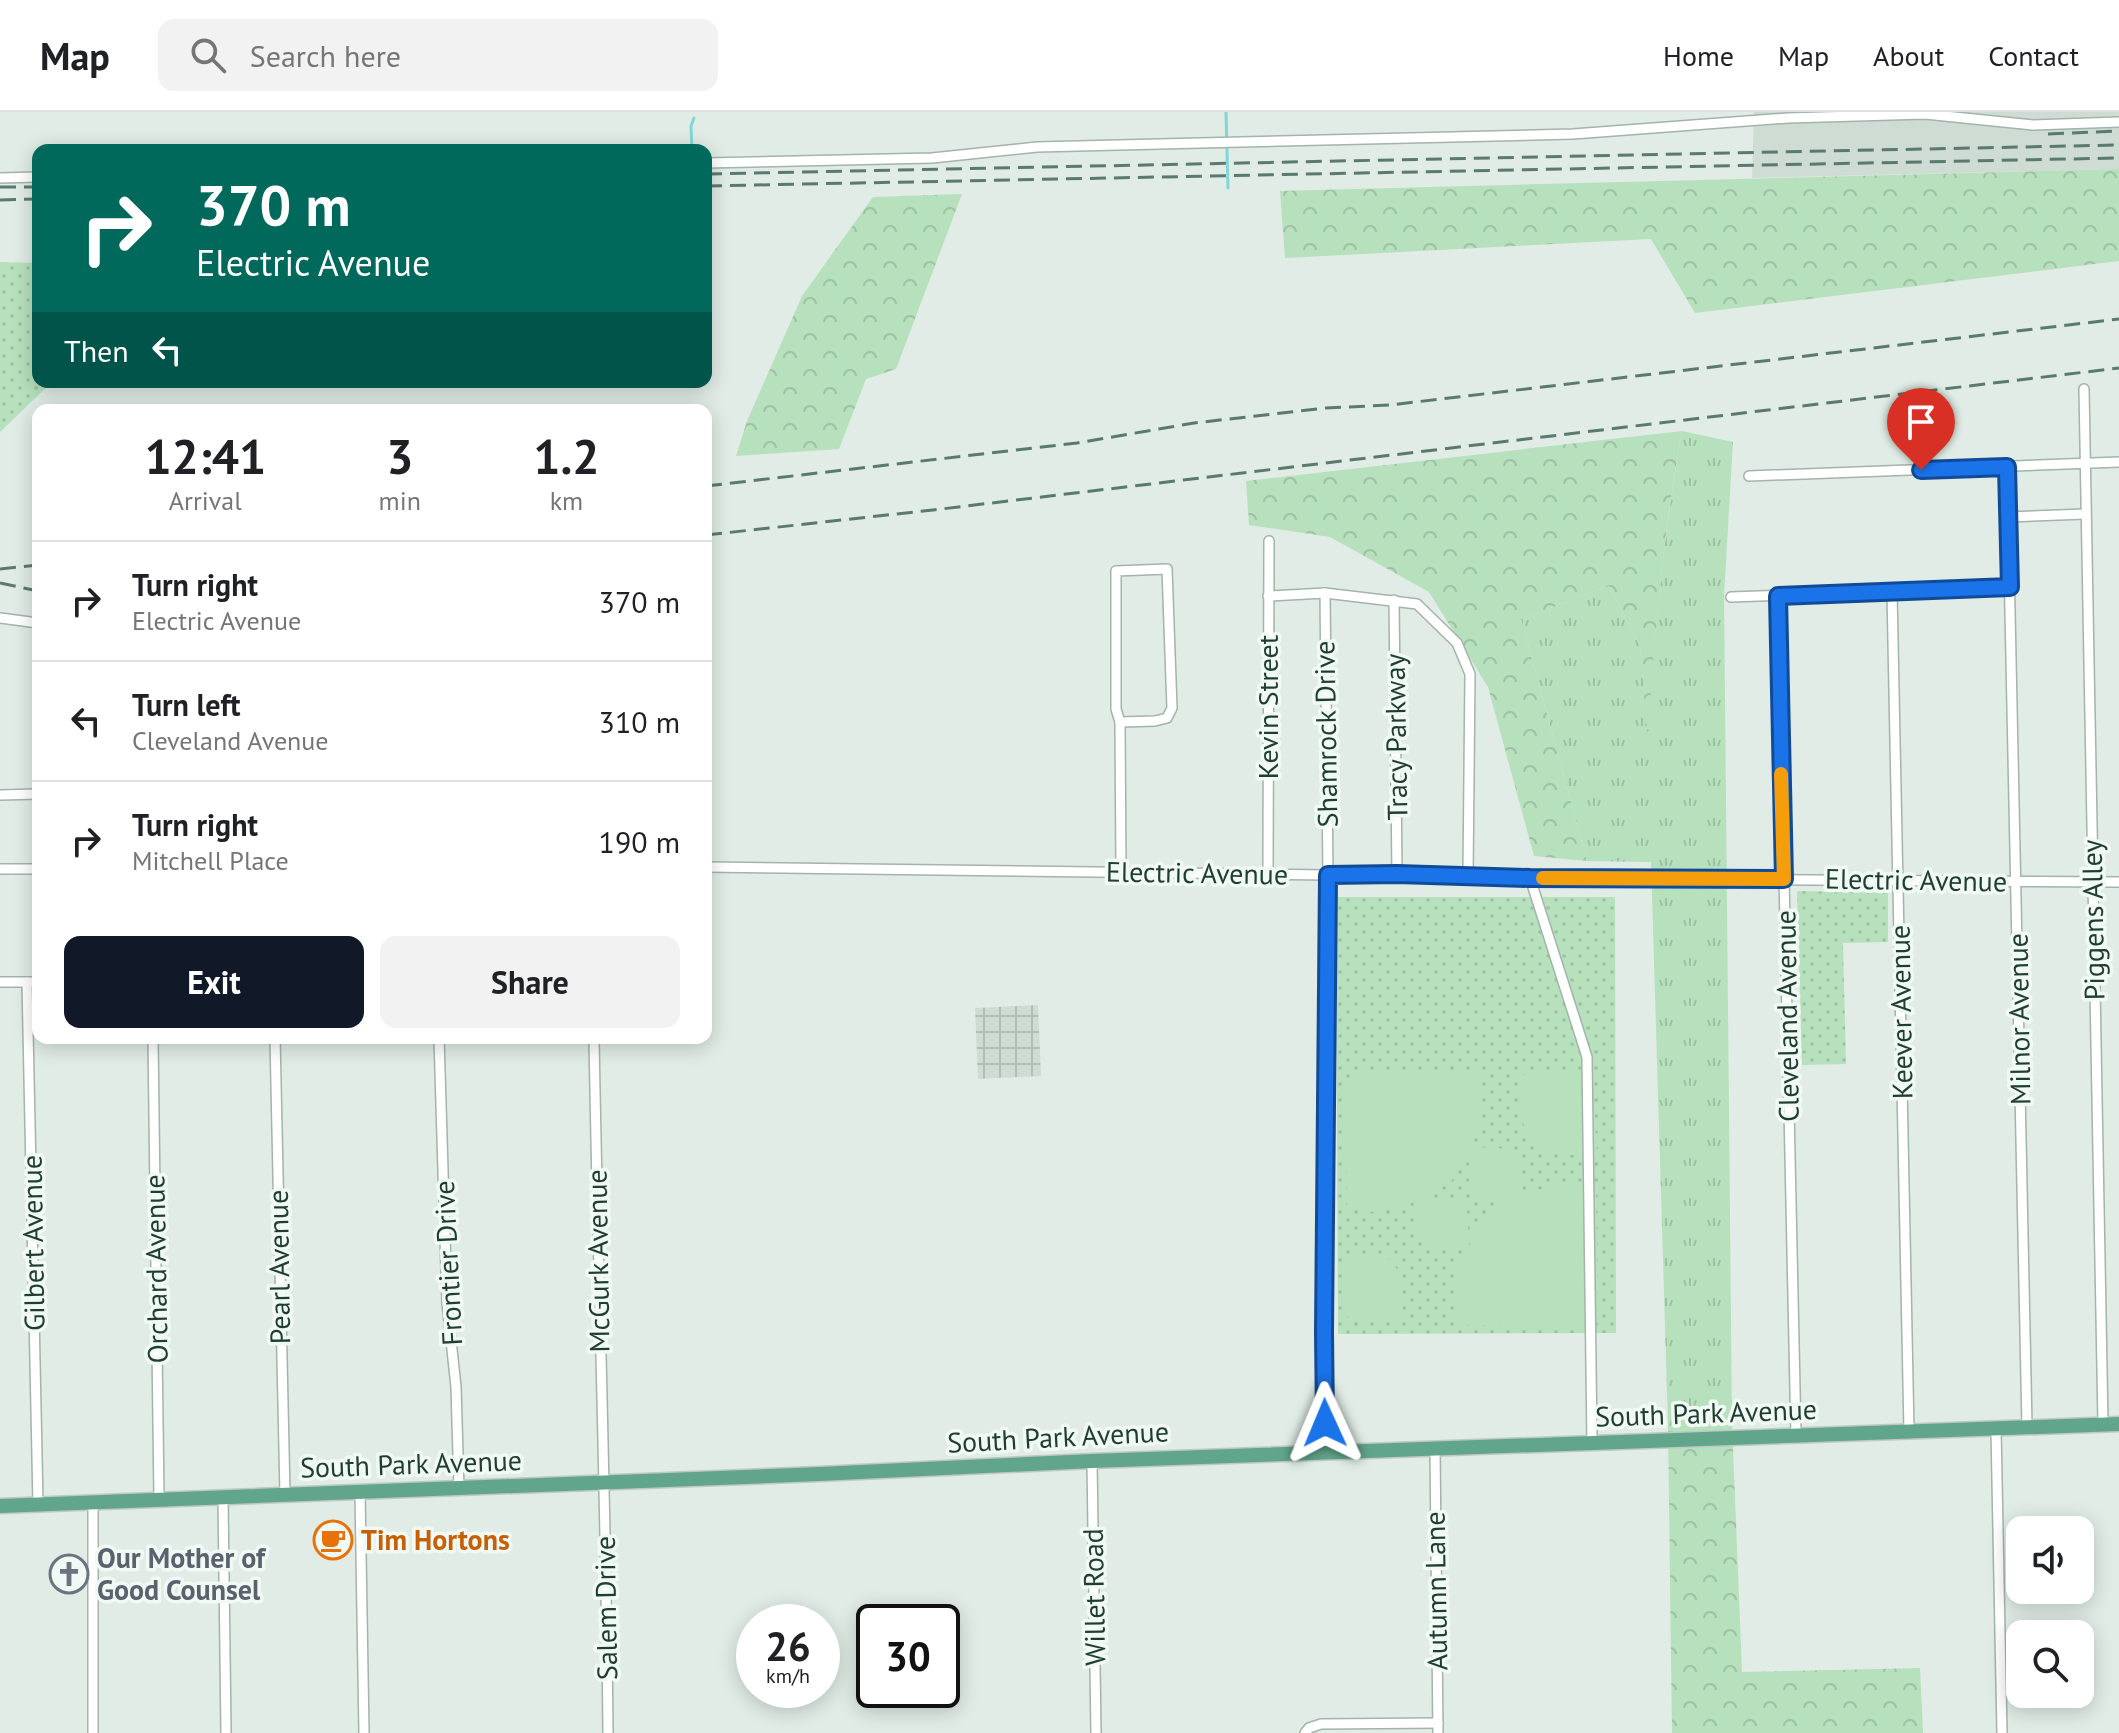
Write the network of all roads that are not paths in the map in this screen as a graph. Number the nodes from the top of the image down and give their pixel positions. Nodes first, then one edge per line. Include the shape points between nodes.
1 (2119, 122) edge
2 (712, 163) edge
3 (32, 177) edge
4 (0, 178) edge
5 (2084, 389) dead end
6 (2119, 462) edge
7 (2084, 464) junction
8 (2007, 467) junction
9 (1749, 476) dead end
10 (2085, 514) junction
11 (2008, 517) junction
12 (1269, 541) dead end
13 (2010, 587) junction
14 (1892, 592) junction
15 (1325, 593) junction
16 (1268, 596) junction
17 (1778, 596) junction
18 (1731, 597) dead end
19 (1394, 600) junction
20 (0, 618) edge
21 (32, 622) edge
22 (1120, 722) junction
23 (32, 794) edge
24 (0, 795) edge
25 (712, 867) edge
26 (0, 869) edge
27 (32, 869) edge
28 (1121, 872) junction
29 (1268, 873) junction
30 (1397, 874) junction
31 (1328, 875) junction
32 (1468, 875) junction
33 (1530, 878) junction
34 (1784, 879) junction
35 (1898, 880) junction
36 (2016, 881) junction
37 (2092, 882) junction
38 (2119, 882) edge
39 (0, 982) edge
40 (32, 982) edge
41 (33, 1044) edge
42 (153, 1044) edge
43 (275, 1044) edge
44 (439, 1044) edge
45 (594, 1044) edge
46 (2103, 1424) junction
47 (2119, 1424) edge
48 (2027, 1427) junction
49 (1996, 1429) junction
50 (1909, 1432) junction
51 (1796, 1436) junction
52 (1592, 1443) junction
53 (1435, 1448) junction
54 (1325, 1452) junction
55 (1092, 1461) junction
56 (603, 1483) junction
57 (459, 1489) junction
58 (360, 1492) junction
59 (285, 1495) junction
60 (223, 1497) junction
61 (159, 1500) junction
62 (93, 1503) junction
63 (38, 1504) junction
64 (0, 1506) edge
65 (1438, 1728) edge
66 (93, 1733) edge
67 (226, 1733) edge
68 (364, 1733) edge
69 (608, 1733) edge
70 (1096, 1733) edge
71 (1305, 1733) edge
72 (2002, 1733) edge

1 - 2 street via 2033,125 1909,114 1573,134 1037,147 932,158
3 - 4 street
5 - 7 street, Piggens Alley
6 - 7 street
7 - 8 street
7 - 10 street, Piggens Alley
8 - 9 street
8 - 11 street, Milnor Avenue
10 - 11 street
10 - 37 street, Piggens Alley
11 - 13 street, Milnor Avenue
12 - 16 street, Kevin Street
13 - 14 street
13 - 36 street, Milnor Avenue
14 - 17 street
14 - 35 street, Keever Avenue
15 - 16 street
15 - 19 street
15 - 31 street, Shamrock Drive
16 - 29 street, Kevin Street
17 - 18 street
17 - 34 street, Cleveland Avenue
19 - 30 street, Tracy Parkway
19 - 32 street via 1417,604 1437,623 1457,643 1470,674
20 - 21 street
22 - 22 street via 1167,718 1172,708 1167,569 1116,571
22 - 28 street
23 - 24 street
25 - 28 street, Electric Avenue
26 - 27 street
28 - 29 street, Electric Avenue
29 - 31 street, Electric Avenue
30 - 31 street, Electric Avenue
30 - 32 street, Electric Avenue
31 - 54 street, Shamrock Drive
32 - 33 street, Electric Avenue
33 - 34 street, Electric Avenue
33 - 52 street via 1587,1057
34 - 35 street, Electric Avenue
34 - 51 street, Cleveland Avenue
35 - 36 street, Electric Avenue
35 - 50 street, Keever Avenue
36 - 37 street, Electric Avenue
36 - 48 street, Milnor Avenue
37 - 38 street, Electric Avenue
37 - 46 street, Piggens Alley
39 - 40 street
41 - 63 street, Gilbert Avenue
42 - 61 street, Orchard Avenue
43 - 59 street, Pearl Avenue
44 - 57 street, Frontier Drive
45 - 56 street, McGurk Avenue
46 - 47 main road, South Park Avenue
46 - 48 main road, South Park Avenue
48 - 49 main road, South Park Avenue
49 - 50 main road, South Park Avenue
49 - 72 street
50 - 51 main road, South Park Avenue
51 - 52 main road, South Park Avenue
52 - 53 main road, South Park Avenue
53 - 54 main road, South Park Avenue
53 - 65 street, Autumn Lane
54 - 55 main road, South Park Avenue
55 - 56 main road, South Park Avenue
55 - 70 street, Willet Road
56 - 57 main road, South Park Avenue
56 - 69 street, Salem Drive
57 - 58 main road, South Park Avenue
58 - 59 main road, South Park Avenue
58 - 68 street
59 - 60 main road, South Park Avenue
60 - 61 main road, South Park Avenue
60 - 67 street
61 - 62 main road, South Park Avenue
62 - 63 main road, South Park Avenue
62 - 66 street
63 - 64 main road, South Park Avenue
65 - 71 street via 1321,1724

